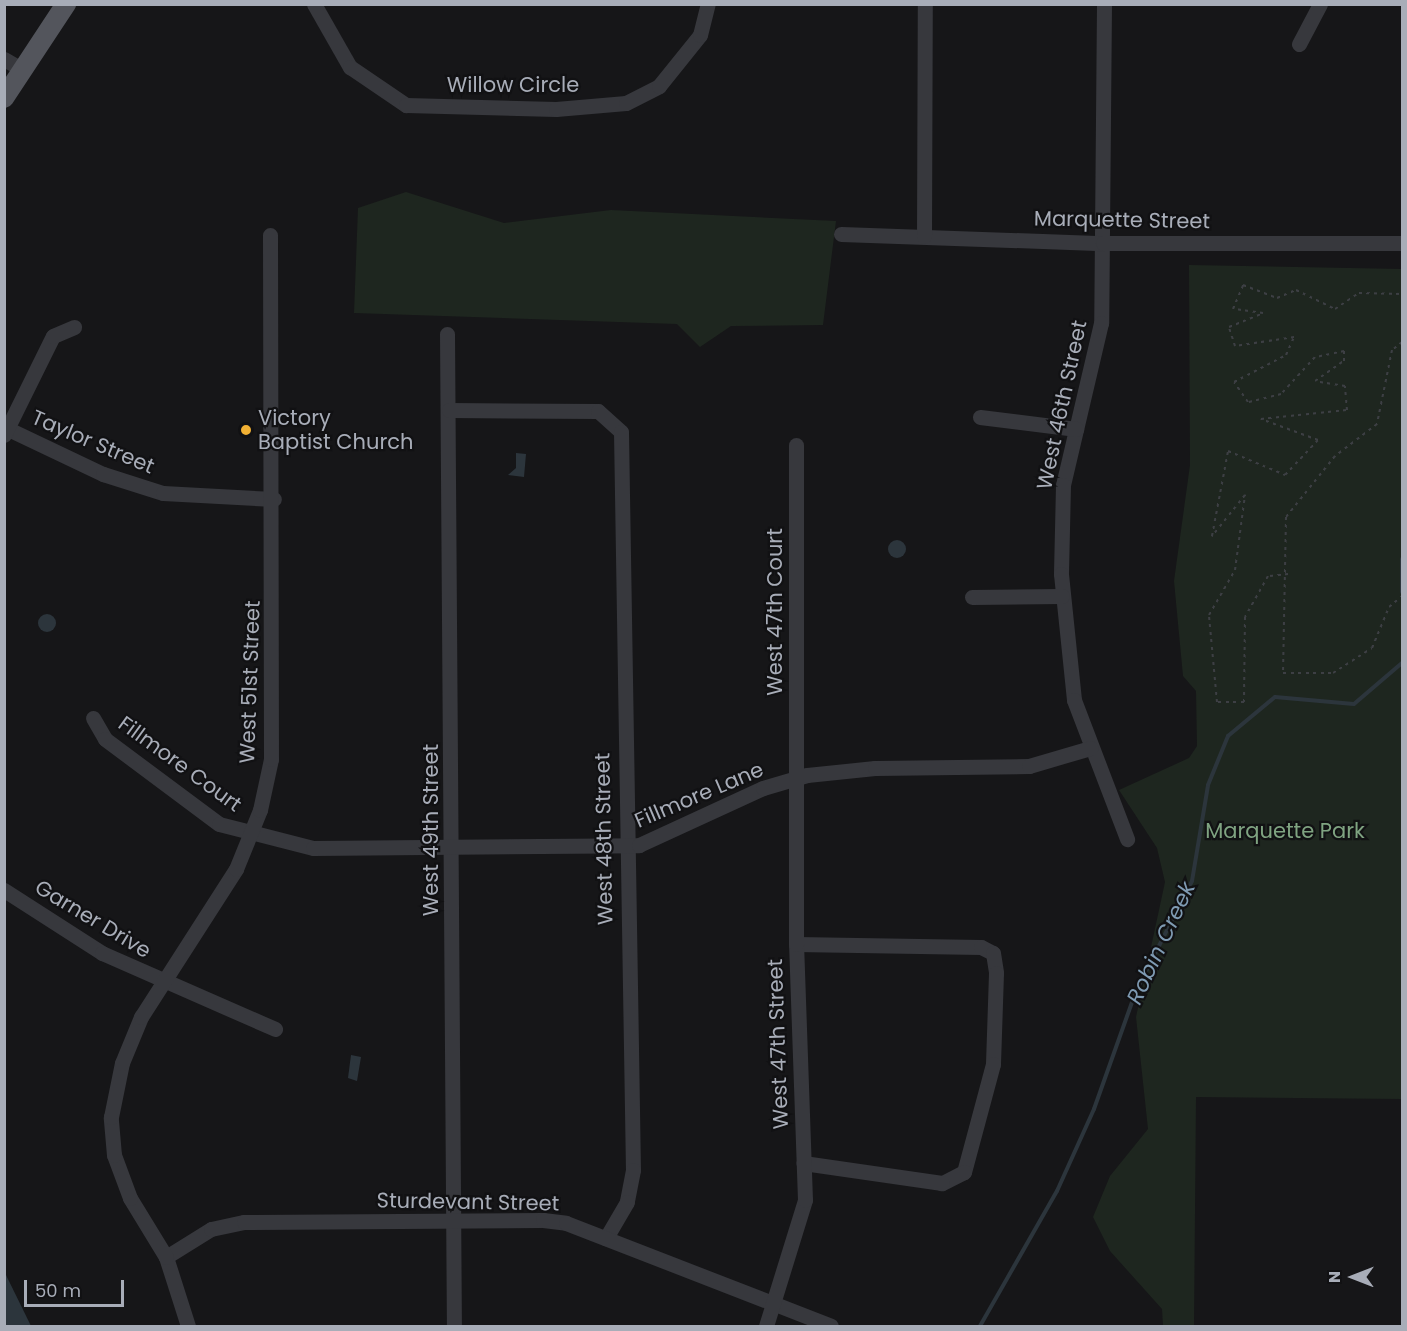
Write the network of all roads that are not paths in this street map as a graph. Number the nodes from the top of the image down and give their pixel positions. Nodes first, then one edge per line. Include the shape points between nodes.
1 (66, 4) edge
2 (314, 4) edge
3 (708, 4) edge
4 (925, 4) edge
5 (1104, 4) edge
6 (1320, 4) edge
7 (1299, 44) dead end
8 (13, 64) edge
9 (4, 98) edge
10 (841, 234) dead end
11 (270, 235) dead end
12 (924, 236) junction
13 (1103, 243) junction
14 (1402, 243) edge
15 (74, 327) dead end
16 (447, 334) dead end
17 (449, 410) junction
18 (980, 417) dead end
19 (1076, 429) junction
20 (6, 430) edge
21 (796, 445) dead end
22 (274, 498) junction
23 (1062, 596) junction
24 (972, 597) dead end
25 (93, 718) dead end
26 (1090, 748) junction
27 (796, 779) junction
28 (250, 835) junction
29 (1128, 839) dead end
30 (625, 846) junction
31 (452, 849) junction
32 (4, 890) edge
33 (796, 944) junction
34 (161, 983) junction
35 (275, 1029) dead end
36 (803, 1163) junction
37 (455, 1220) junction
38 (606, 1238) junction
39 (166, 1257) junction
40 (774, 1304) junction
41 (188, 1326) edge
42 (454, 1326) edge
43 (766, 1326) edge
44 (831, 1326) edge

1 - 8 main road
2 - 3 street, Willow Circle via 350,68 406,105 556,109 626,103 659,86 700,35
4 - 12 street
5 - 13 street, West 46th Street
6 - 7 street
8 - 9 main road
10 - 12 street, Marquette Street
11 - 22 street, West 51st Street
12 - 13 street, Marquette Street
13 - 14 street, Marquette Street
13 - 19 street, West 46th Street via 1101,323
15 - 20 street via 53,336
16 - 17 street, West 49th Street
17 - 30 street, West 48th Street via 598,411 621,432
17 - 31 street, West 49th Street
18 - 19 street
19 - 23 street, West 46th Street via 1063,485
20 - 22 street, Taylor Street via 103,474 163,494
21 - 27 street, West 47th Court
22 - 28 street, West 51st Street via 271,759
23 - 24 street
23 - 26 street, West 46th Street via 1074,700
25 - 28 street, Fillmore Court via 115,746 219,824
26 - 27 street, Fillmore Lane via 1029,766 875,768
26 - 29 street, West 46th Street
27 - 30 street, Fillmore Lane via 763,788 659,838
27 - 33 street, West 47th Street
28 - 31 street, Fillmore Lane via 313,848
28 - 34 street, West 51st Street via 236,869
30 - 31 street, Fillmore Lane
30 - 38 street, West 48th Street via 633,1170 627,1202
31 - 37 street, West 49th Street
32 - 34 street, Garner Drive via 102,953
33 - 36 street, West 47th Street
33 - 36 street via 981,947 993,953 996,1041 964,1172 942,1183
34 - 35 street, Garner Drive
34 - 39 street, West 51st Street via 122,1063 111,1117 114,1155 130,1198
36 - 40 street, West 47th Street via 800,1228
37 - 38 street, Sturdevant Street via 543,1220
37 - 39 street, Sturdevant Street via 244,1222 211,1229
37 - 42 street, West 49th Street
38 - 40 street, Sturdevant Street
39 - 41 street, West 51st Street
40 - 43 street, West 47th Street
40 - 44 street, Sturdevant Street

